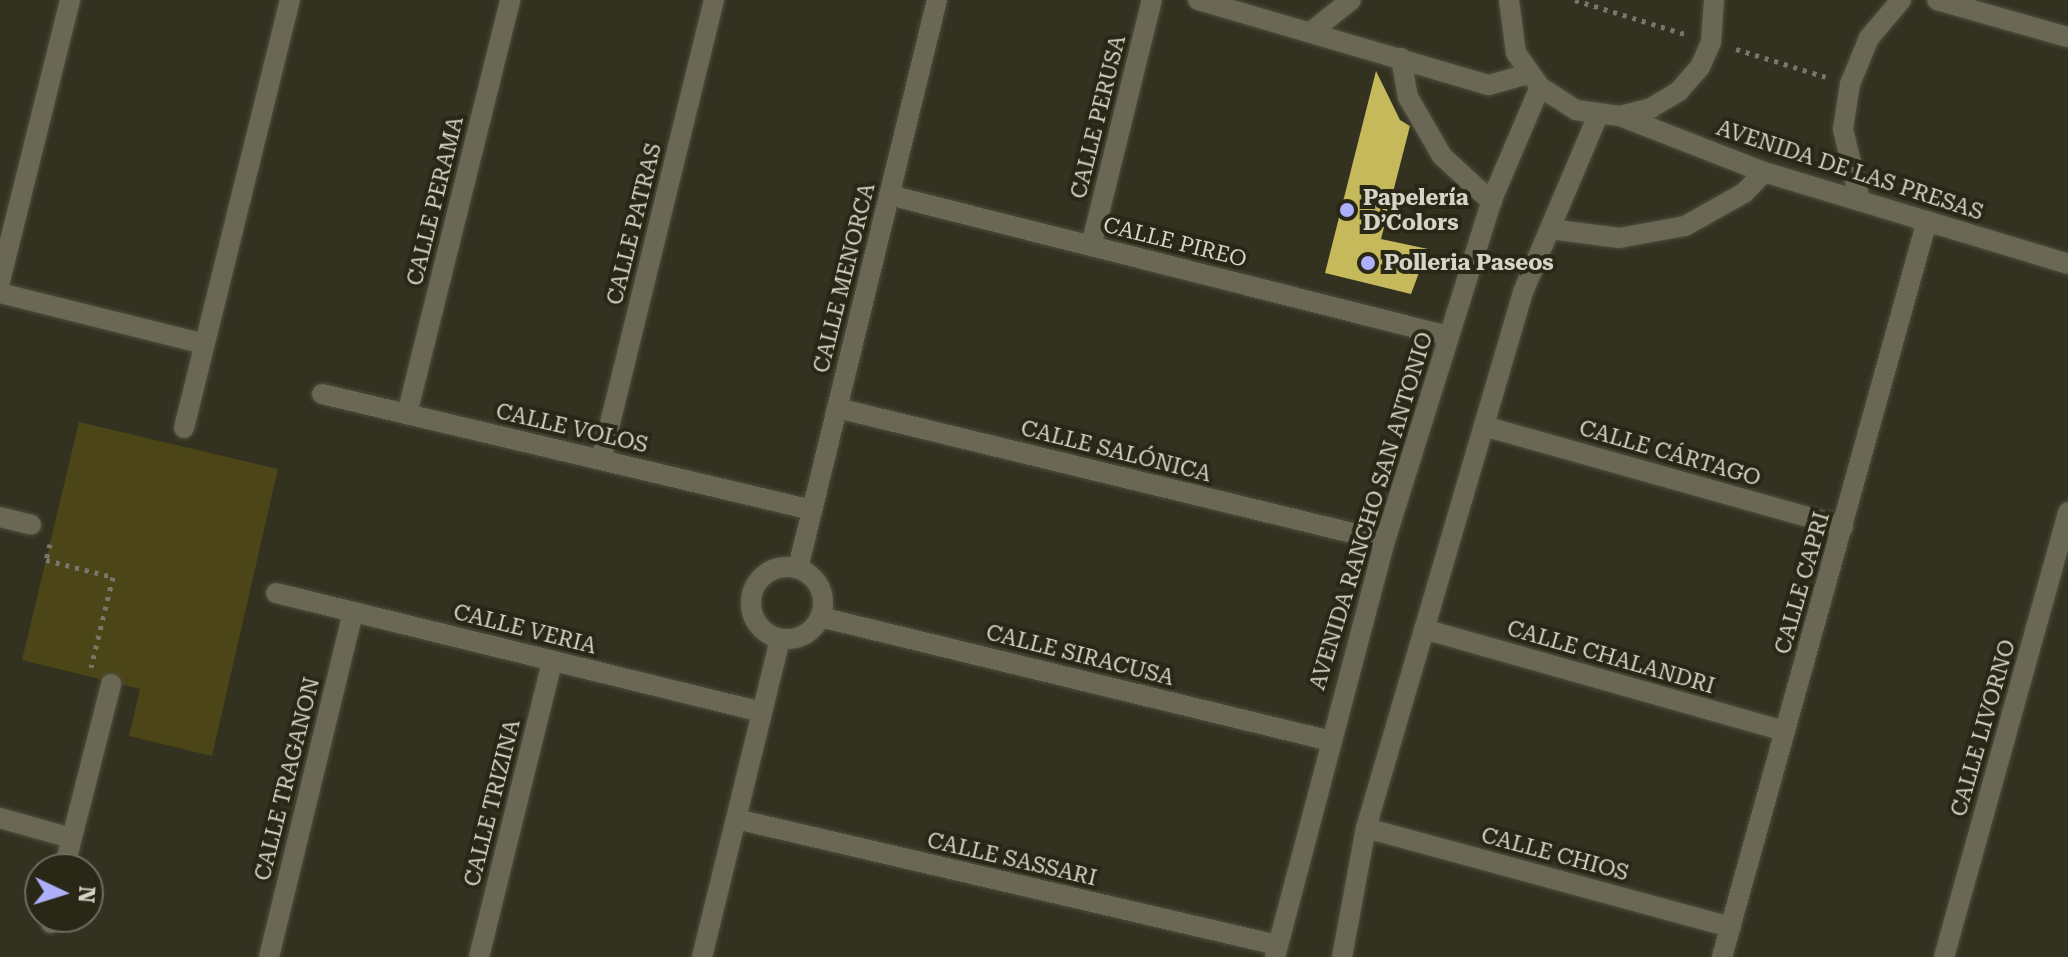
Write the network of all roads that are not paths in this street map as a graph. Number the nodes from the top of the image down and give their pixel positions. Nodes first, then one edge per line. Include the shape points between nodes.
1 (70, 0) edge
2 (290, 0) edge
3 (510, 0) edge
4 (714, 0) edge
5 (937, 0) edge
6 (1152, 0) edge
7 (1198, 0) edge
8 (1351, 0) edge
9 (1509, 0) edge
10 (1714, 0) edge
11 (1901, 0) edge
12 (1937, 0) edge
13 (1987, 7) edge
14 (1311, 32) junction
15 (2068, 37) edge
16 (1401, 58) junction
17 (1534, 81) junction
18 (1598, 115) junction
19 (1620, 116) junction
20 (1764, 172) junction
21 (889, 195) junction
22 (1860, 201) junction
23 (1492, 202) junction
24 (1927, 221) junction
25 (1550, 229) junction
26 (1091, 246) junction
27 (2068, 264) edge
28 (0, 281) edge
29 (0, 293) edge
30 (1448, 336) junction
31 (204, 344) junction
32 (322, 394) dead end
33 (837, 408) junction
34 (407, 414) junction
35 (1484, 426) junction
36 (184, 428) dead end
37 (601, 460) junction
38 (812, 510) junction
39 (2068, 512) edge
40 (0, 517) edge
41 (31, 525) road end
42 (1843, 527) junction
43 (1385, 541) junction
44 (798, 568) junction
45 (276, 593) dead end
46 (353, 612) junction
47 (820, 617) junction
48 (1424, 629) junction
49 (780, 639) junction
50 (552, 661) junction
51 (111, 684) road end
52 (762, 712) junction
53 (1785, 731) junction
54 (1327, 740) junction
55 (0, 818) edge
56 (736, 819) junction
57 (1366, 828) junction
58 (71, 838) junction
59 (68, 853) edge
60 (1731, 927) junction
61 (1276, 951) edge
62 (269, 957) edge
63 (479, 957) edge
64 (702, 957) edge
65 (1342, 957) edge
66 (1722, 957) edge
67 (1944, 957) edge

1 - 28 street
2 - 31 street
3 - 34 street, CALLE PERAMA
4 - 37 street, CALLE PATRAS
5 - 21 street, CALLE MENORCA
6 - 26 street, CALLE PERUSA
7 - 14 street
8 - 14 street
9 - 17 street via 1509,30
10 - 19 street via 1711,42 1700,67 1679,91 1651,108
11 - 22 street via 1869,38 1850,84 1843,129
12 - 13 street
13 - 15 street
14 - 16 street
16 - 17 street via 1489,85
16 - 23 street via 1408,97 1442,156
17 - 18 street
17 - 23 street, AVENIDA RANCHO SAN ANTONIO
18 - 19 street
18 - 25 street
19 - 20 street, AVENIDA DE LAS PRESAS
20 - 22 street, AVENIDA DE LAS PRESAS
20 - 25 street via 1744,193 1685,226 1619,238
21 - 26 street, CALLE PIREO
21 - 33 street, CALLE MENORCA
22 - 24 street, AVENIDA DE LAS PRESAS
23 - 30 street, AVENIDA RANCHO SAN ANTONIO
24 - 27 street, AVENIDA DE LAS PRESAS
24 - 42 street, CALLE CAPRI
25 - 35 street via 1523,292
26 - 30 street, CALLE PIREO
29 - 31 street
30 - 43 street, AVENIDA RANCHO SAN ANTONIO
31 - 36 street
32 - 34 street, CALLE VOLOS
33 - 38 street, CALLE MENORCA
33 - 43 street, CALLE SALÓNICA
34 - 37 street, CALLE VOLOS
35 - 42 street, CALLE CÁRTAGO
35 - 48 street
37 - 38 street, CALLE VOLOS
38 - 44 street, CALLE MENORCA
39 - 67 street, CALLE LIVORNO
40 - 41 street
42 - 53 street, CALLE CAPRI
43 - 54 street, AVENIDA RANCHO SAN ANTONIO
44 - 47 street via 822,593
44 - 49 street via 764,574 752,594 760,627
45 - 46 street, CALLE VERIA
46 - 50 street, CALLE VERIA
46 - 62 street, CALLE TRAGANON
47 - 49 street via 804,635
47 - 54 street, CALLE SIRACUSA
48 - 53 street, CALLE CHALANDRI
48 - 57 street
49 - 52 street
50 - 52 street, CALLE VERIA
50 - 63 street, CALLE TRIZINA
51 - 58 street
52 - 56 street
53 - 60 street, CALLE CAPRI
54 - 61 street, AVENIDA RANCHO SAN ANTONIO
55 - 58 street
56 - 61 street, CALLE SASSARI
56 - 64 street
57 - 60 street, CALLE CHIOS
57 - 65 street
58 - 59 street
60 - 66 street, CALLE CAPRI

